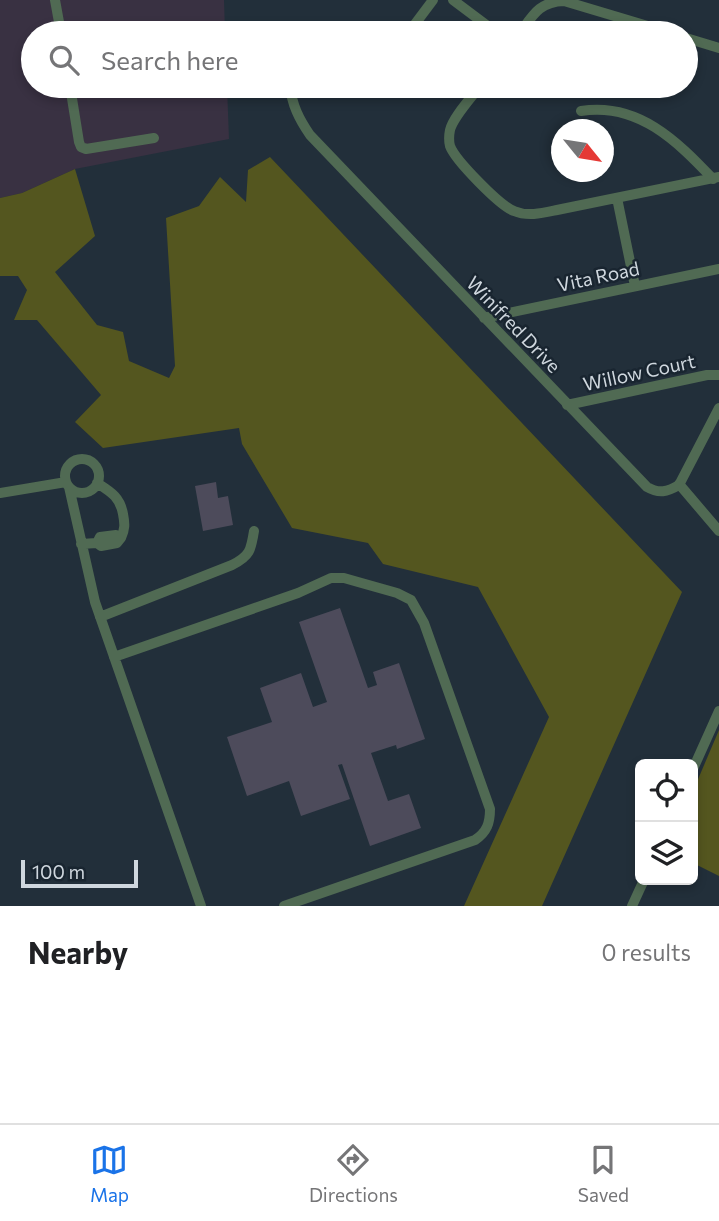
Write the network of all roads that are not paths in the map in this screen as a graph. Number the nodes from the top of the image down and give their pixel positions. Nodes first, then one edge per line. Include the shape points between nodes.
1 (55, 0) edge
2 (433, 0) edge
3 (453, 0) edge
4 (59, 21) edge
5 (417, 21) edge
6 (481, 21) edge
7 (529, 21) edge
8 (631, 21) edge
9 (698, 42) edge
10 (719, 48) edge
11 (72, 98) edge
12 (292, 98) edge
13 (471, 98) edge
14 (581, 111) dead end
15 (154, 138) dead end
16 (716, 178) edge
17 (617, 198) junction
18 (719, 269) edge
19 (635, 286) junction
20 (484, 317) junction
21 (719, 375) edge
22 (567, 405) junction
23 (719, 408) edge
24 (97, 483) junction
25 (67, 484) junction
26 (679, 484) junction
27 (0, 493) edge
28 (254, 531) dead end
29 (719, 531) edge
30 (81, 544) junction
31 (100, 617) junction
32 (114, 657) junction
33 (719, 711) edge
34 (697, 759) edge
35 (642, 885) edge
36 (201, 906) edge
37 (284, 906) edge
38 (632, 906) edge

1 - 4 street
2 - 5 street
3 - 6 street
7 - 8 street via 542,6 564,1
9 - 10 street
11 - 15 street via 81,147
12 - 20 street, Winifred Drive via 310,135
13 - 17 street via 450,128 451,147 505,206 534,214
14 - 16 street via 620,111 651,125
16 - 17 street
17 - 19 street
18 - 19 street, Vita Road
19 - 20 street, Vita Road
20 - 22 street, Winifred Drive
21 - 22 street, Willow Court
22 - 26 street, Winifred Drive via 647,487 666,492
23 - 26 street
24 - 25 street via 84,493
24 - 25 street via 96,468 83,459 69,465
24 - 30 street via 122,504 125,528 117,543
25 - 27 street
25 - 30 street
26 - 29 street
28 - 31 street via 245,558
30 - 31 street
31 - 32 street
32 - 36 street
32 - 37 street via 331,578 411,600 424,623 490,809 488,826 475,840
33 - 34 street
35 - 38 street

